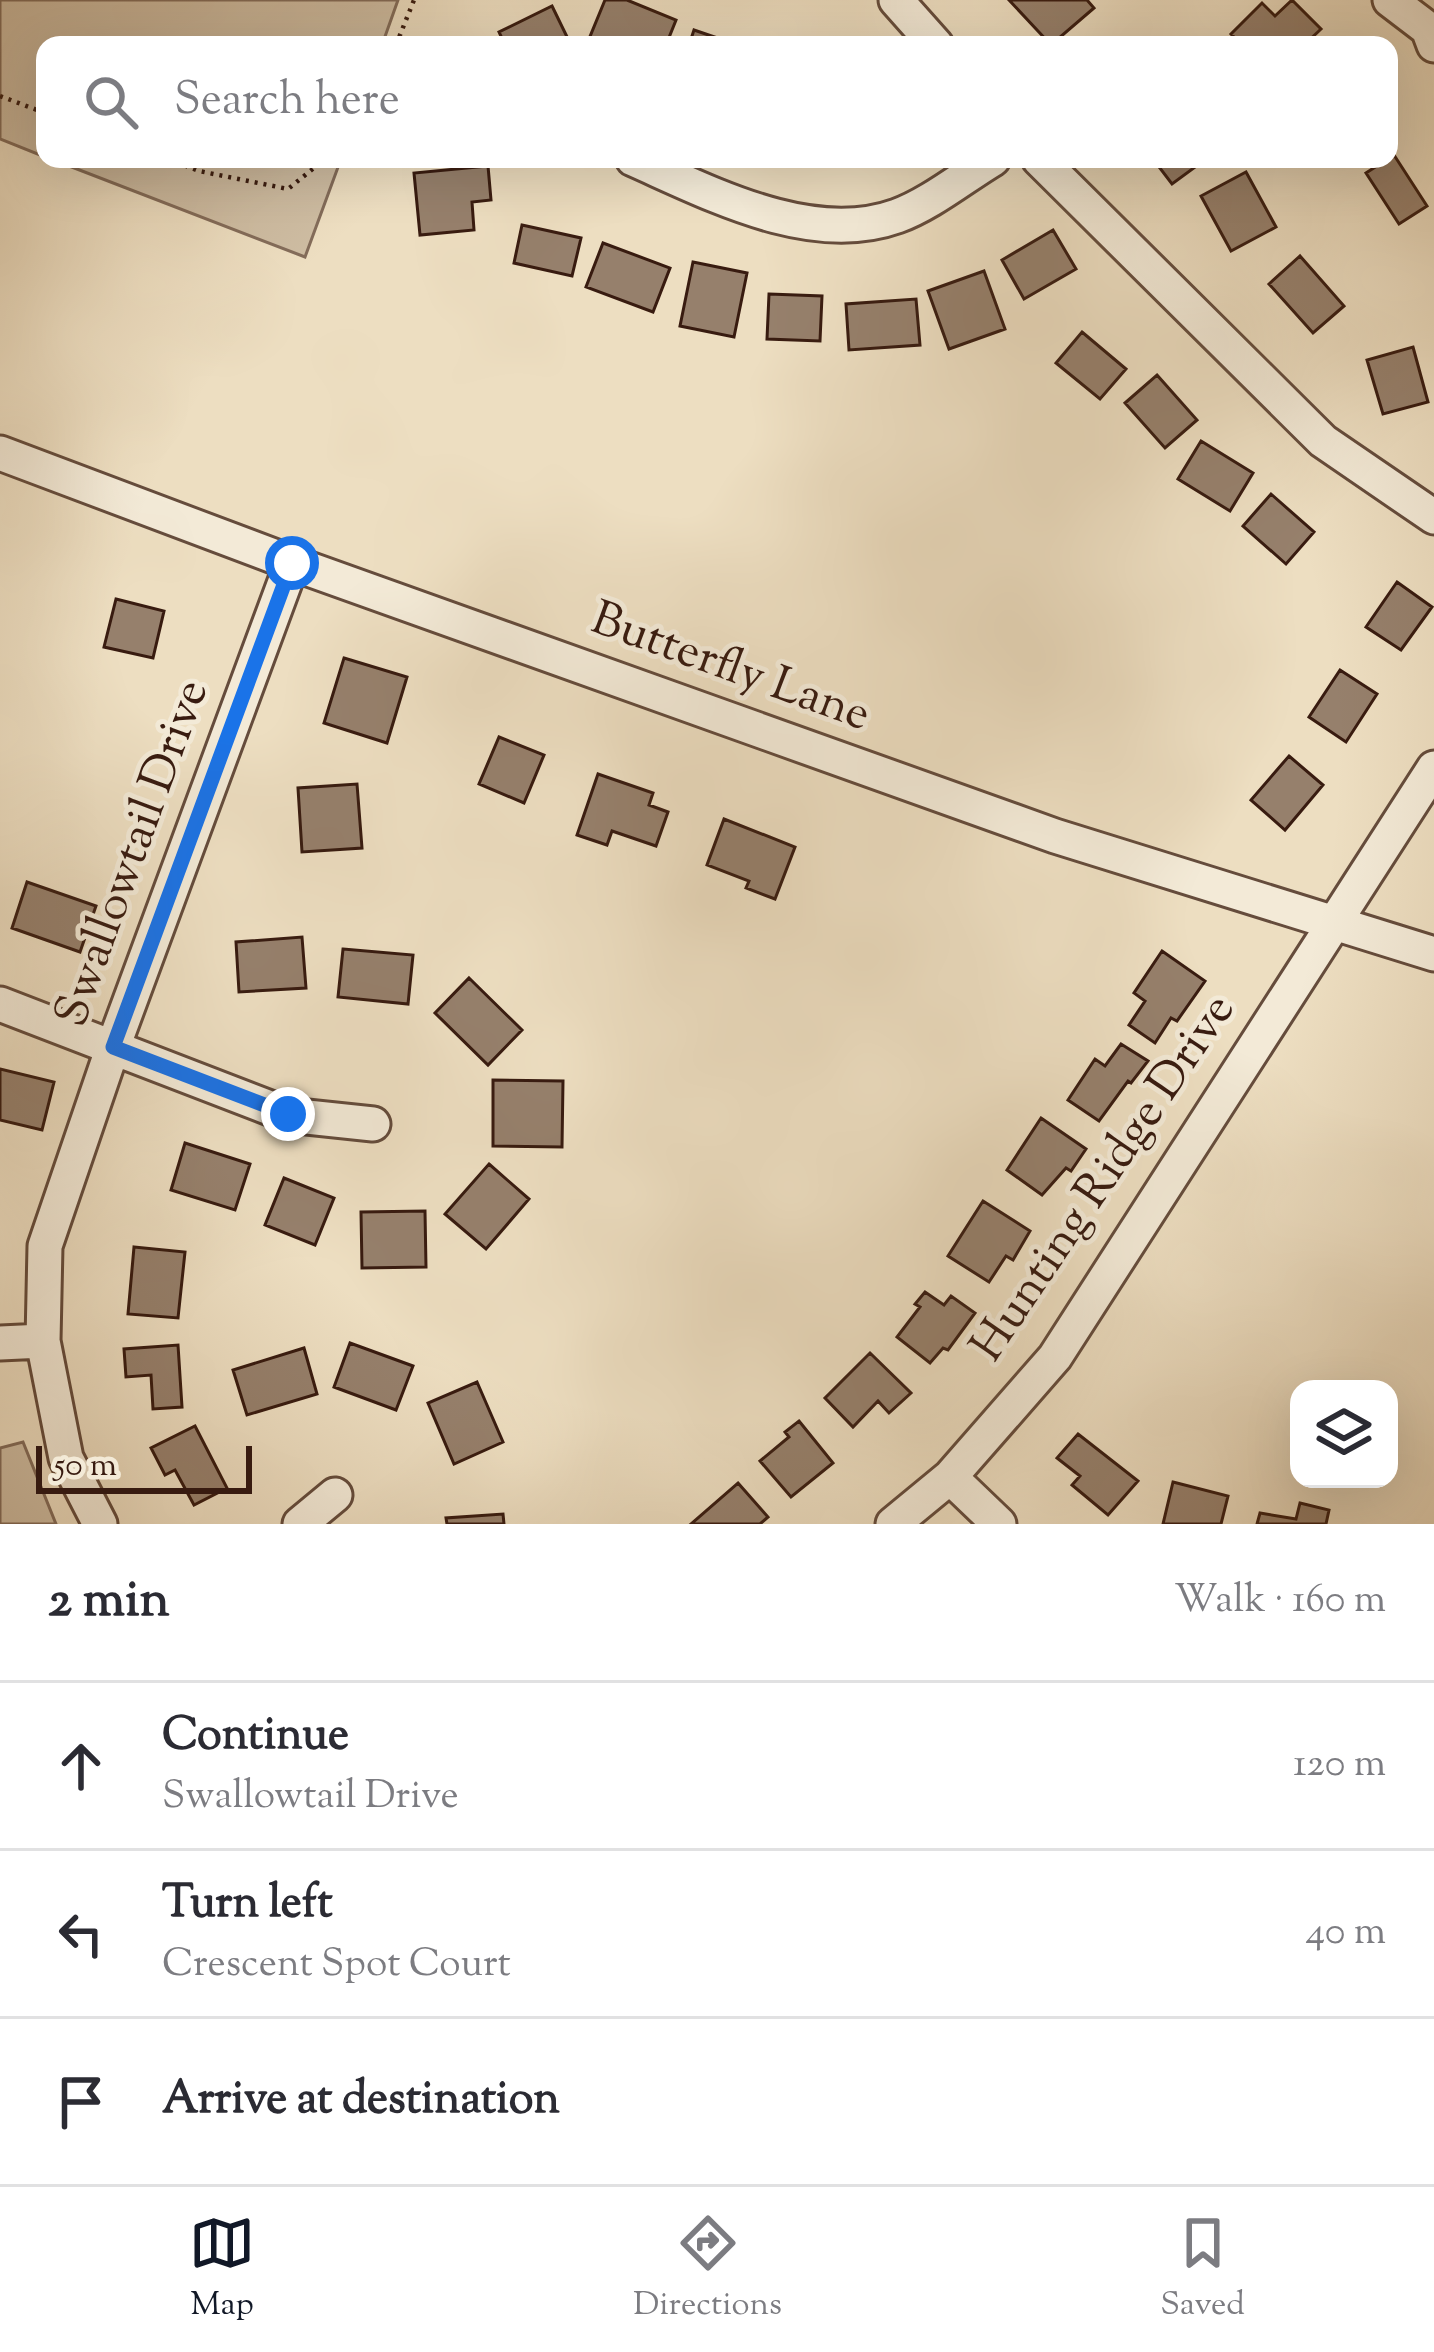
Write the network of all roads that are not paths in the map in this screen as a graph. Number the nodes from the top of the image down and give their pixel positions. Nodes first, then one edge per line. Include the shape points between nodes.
1 (896, 0) edge
2 (1390, 0) edge
3 (928, 36) edge
4 (1434, 45) edge
5 (653, 168) edge
6 (978, 168) edge
7 (1049, 168) edge
8 (0, 453) edge
9 (1434, 517) edge
10 (292, 563) junction
11 (1434, 768) edge
12 (1330, 925) junction
13 (1434, 954) edge
14 (0, 1004) edge
15 (113, 1047) junction
16 (374, 1124) dead end
17 (44, 1341) junction
18 (0, 1342) edge
19 (950, 1477) junction
20 (335, 1495) dead end
21 (100, 1524) edge
22 (300, 1524) edge
23 (893, 1524) edge
24 (999, 1524) edge

1 - 3 street
2 - 4 street via 1428,29
5 - 6 street via 747,210 836,225 897,216
7 - 9 street via 1323,441
8 - 10 street, Butterfly Lane
10 - 12 street, Butterfly Lane via 1054,836
10 - 15 street, Swallowtail Drive
11 - 12 street, Hunting Ridge Drive
12 - 13 street, Butterfly Lane
12 - 19 street, Hunting Ridge Drive via 1055,1357
14 - 15 street
15 - 16 street via 288,1114
15 - 17 street, Swallowtail Drive via 45,1246
17 - 18 street
17 - 21 street, Swallowtail Drive via 66,1458
19 - 23 street, Hunting Ridge Drive
19 - 24 street
20 - 22 street

